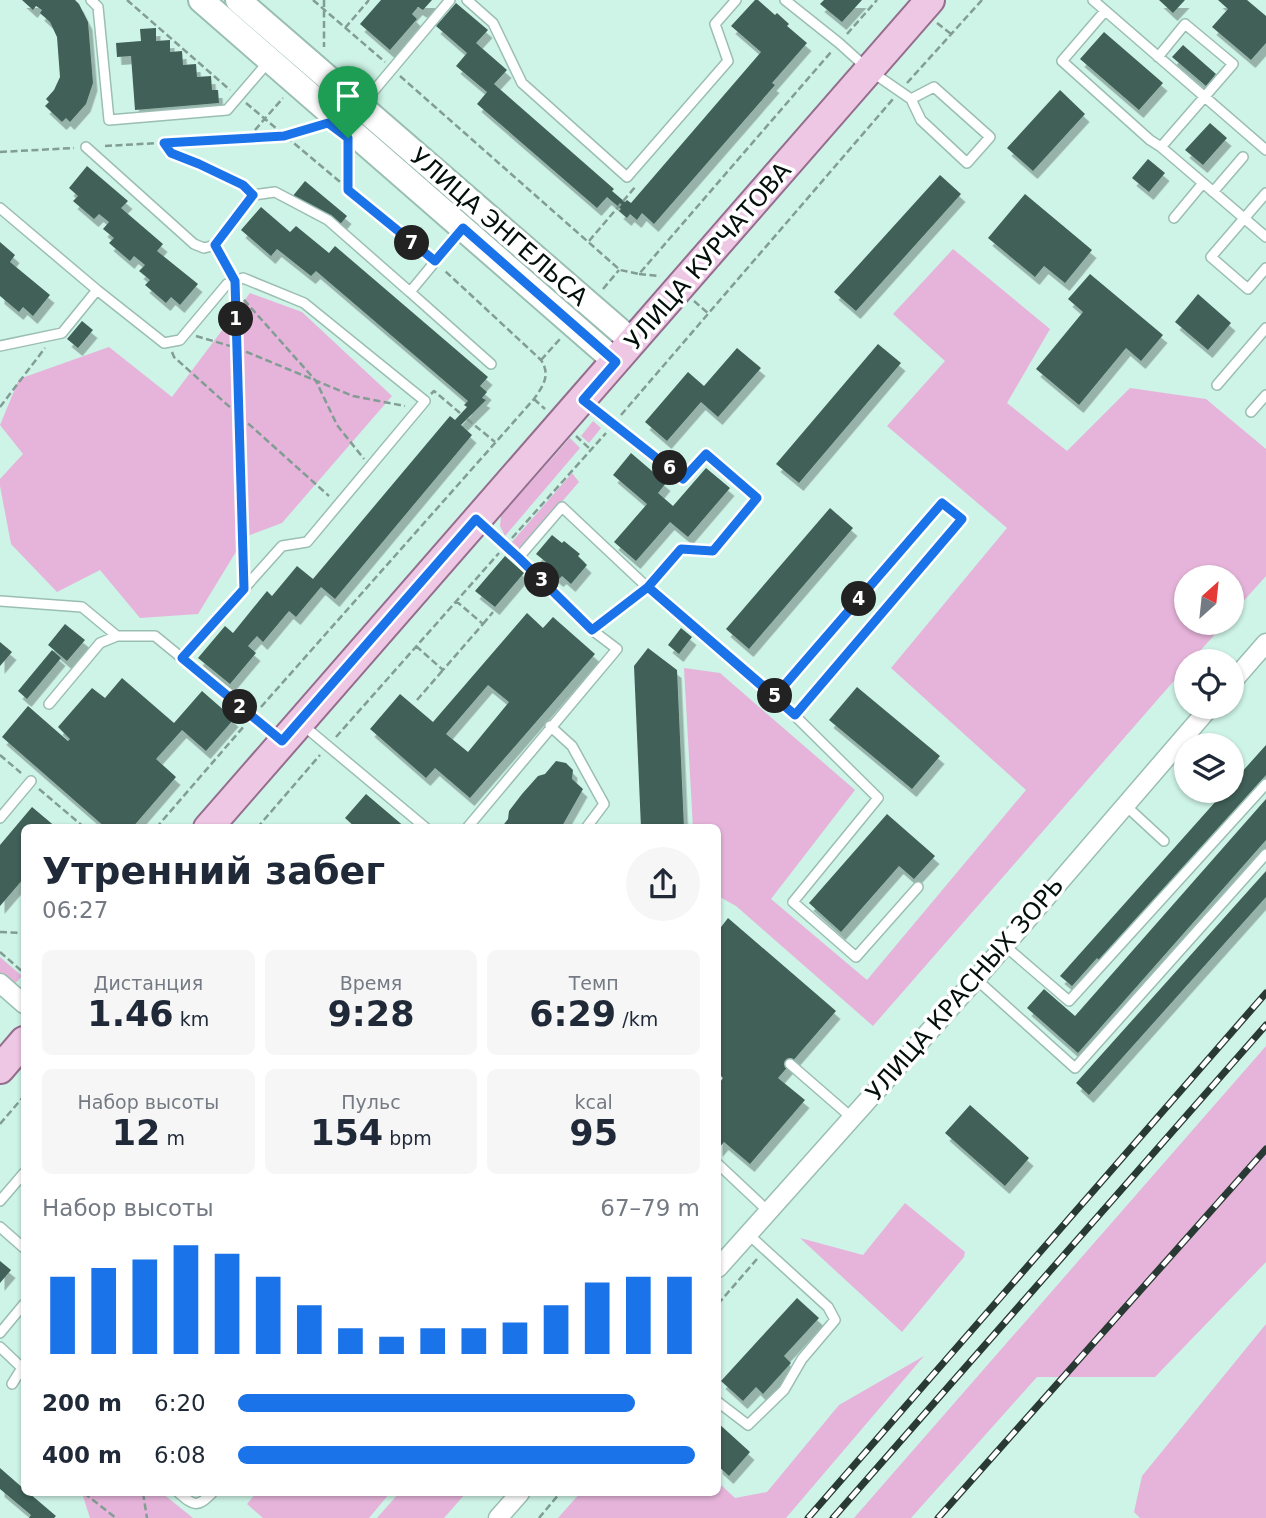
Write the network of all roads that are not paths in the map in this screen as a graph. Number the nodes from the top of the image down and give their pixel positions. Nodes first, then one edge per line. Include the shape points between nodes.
1 (91, 0) edge
2 (201, 0) edge
3 (238, 0) edge
4 (450, 0) edge
5 (467, 0) edge
6 (736, 0) edge
7 (785, 0) edge
8 (930, 0) edge
9 (1093, 0) edge
10 (1105, 10) junction
11 (1158, 57) junction
12 (270, 59) junction
13 (869, 70) junction
14 (1206, 97) junction
15 (911, 99) junction
16 (360, 106) junction
17 (86, 147) road end
18 (1161, 147) junction
19 (1266, 150) edge
20 (1243, 157) dead end
21 (1203, 183) junction
22 (1213, 192) junction
23 (1266, 193) edge
24 (0, 208) edge
25 (1174, 218) dead end
26 (1244, 218) junction
27 (463, 228) junction
28 (1266, 237) edge
29 (215, 245) junction
30 (1266, 268) edge
31 (235, 286) junction
32 (97, 290) junction
33 (410, 292) junction
34 (1266, 328) edge
35 (0, 346) edge
36 (625, 352) junction
37 (491, 364) dead end
38 (1217, 385) dead end
39 (1266, 395) edge
40 (583, 400) junction
41 (1251, 412) dead end
42 (476, 519) junction
43 (519, 558) junction
44 (648, 587) junction
45 (0, 601) edge
46 (592, 630) junction
47 (117, 636) junction
48 (1266, 643) edge
49 (182, 658) junction
50 (1244, 668) edge
51 (775, 696) junction
52 (49, 704) dead end
53 (795, 715) junction
54 (1200, 719) edge
55 (550, 726) junction
56 (290, 731) junction
57 (31, 782) road end
58 (1266, 784) edge
59 (1125, 805) junction
60 (0, 817) edge
61 (211, 824) edge
62 (420, 824) edge
63 (470, 824) edge
64 (589, 824) edge
65 (1164, 841) dead end
66 (1266, 854) edge
67 (918, 887) dead end
68 (1005, 946) junction
69 (976, 979) junction
70 (0, 983) edge
71 (21, 1001) edge
72 (21, 1044) edge
73 (790, 1064) dead end
74 (0, 1069) edge
75 (851, 1117) junction
76 (721, 1167) edge
77 (21, 1176) edge
78 (0, 1201) edge
79 (768, 1211) junction
80 (0, 1227) edge
81 (748, 1234) junction
82 (21, 1245) edge
83 (721, 1265) edge
84 (21, 1308) edge
85 (0, 1333) edge
86 (0, 1347) edge
87 (21, 1367) edge
88 (21, 1370) edge
89 (12, 1384) dead end
90 (721, 1404) edge
91 (183, 1496) edge
92 (209, 1496) edge
93 (517, 1496) edge
94 (498, 1518) edge

1 - 12 lane via 98,6 109,120 227,110
2 - 12 main road, УЛИЦА ЭНГЕЛЬСА
3 - 16 main road, УЛИЦА ЭНГЕЛЬСА
4 - 16 lane
5 - 6 lane via 493,23 522,83 627,177 728,61 715,24
7 - 13 lane
8 - 13 main road, УЛИЦА КУРЧАТОВА
9 - 10 lane
10 - 11 lane
10 - 18 lane via 1062,61
11 - 14 lane
11 - 14 lane via 1185,24 1233,64
12 - 27 main road, УЛИЦА ЭНГЕЛЬСА
13 - 15 lane
13 - 36 main road, УЛИЦА КУРЧАТОВА
14 - 18 lane
14 - 19 lane
15 - 15 lane via 920,120 967,163 990,137 934,87
16 - 36 main road, УЛИЦА ЭНГЕЛЬСА
17 - 29 lane via 194,244 204,248
18 - 21 lane
20 - 22 lane
21 - 22 lane
21 - 25 lane
22 - 26 lane
23 - 26 lane
24 - 32 lane
26 - 28 lane
26 - 30 lane via 1211,257 1248,289
27 - 33 lane
27 - 36 main road, УЛИЦА ЭНГЕЛЬСА
29 - 31 lane
29 - 33 lane via 253,195 275,192 328,220
31 - 32 lane via 227,284 180,340 164,343
31 - 49 lane via 243,278 304,303 422,405 307,542 282,545
32 - 35 lane via 62,333
33 - 37 lane
34 - 38 lane
36 - 40 main road, УЛИЦА КУРЧАТОВА
39 - 41 lane
40 - 42 main road, УЛИЦА КУРЧАТОВА
40 - 44 lane via 683,479 706,454 757,498 713,551 681,549
42 - 43 lane
42 - 56 main road, УЛИЦА КУРЧАТОВА
43 - 44 lane via 562,507
43 - 46 lane
44 - 46 lane
44 - 51 lane
45 - 47 lane via 82,607
46 - 55 lane via 617,649
47 - 49 lane via 155,636
47 - 52 lane via 100,643
48 - 50 street
49 - 56 lane via 252,716
51 - 53 lane
51 - 53 lane via 942,503 962,519
53 - 67 lane via 878,799 793,902 856,957
54 - 59 street, УЛИЦА КРАСНЫХ ЗОРЬ
55 - 63 lane
55 - 64 lane via 572,746 604,804
56 - 61 main road, УЛИЦА КУРЧАТОВА
56 - 62 lane
57 - 60 lane
58 - 68 lane via 1069,1001
59 - 65 lane
59 - 68 street, УЛИЦА КРАСНЫХ ЗОРЬ
66 - 69 lane via 1076,1068
68 - 69 street, УЛИЦА КРАСНЫХ ЗОРЬ
69 - 75 street, УЛИЦА КРАСНЫХ ЗОРЬ
70 - 71 street
72 - 74 main road
73 - 75 lane
75 - 79 street, УЛИЦА КРАСНЫХ ЗОРЬ
76 - 79 lane
77 - 78 lane
79 - 81 street, УЛИЦА КРАСНЫХ ЗОРЬ
80 - 82 lane
81 - 83 street, УЛИЦА КРАСНЫХ ЗОРЬ
81 - 90 lane via 828,1307 835,1320 802,1359 784,1390 748,1425
84 - 85 lane
86 - 87 lane
88 - 89 lane
91 - 92 lane via 197,1504
93 - 94 street

